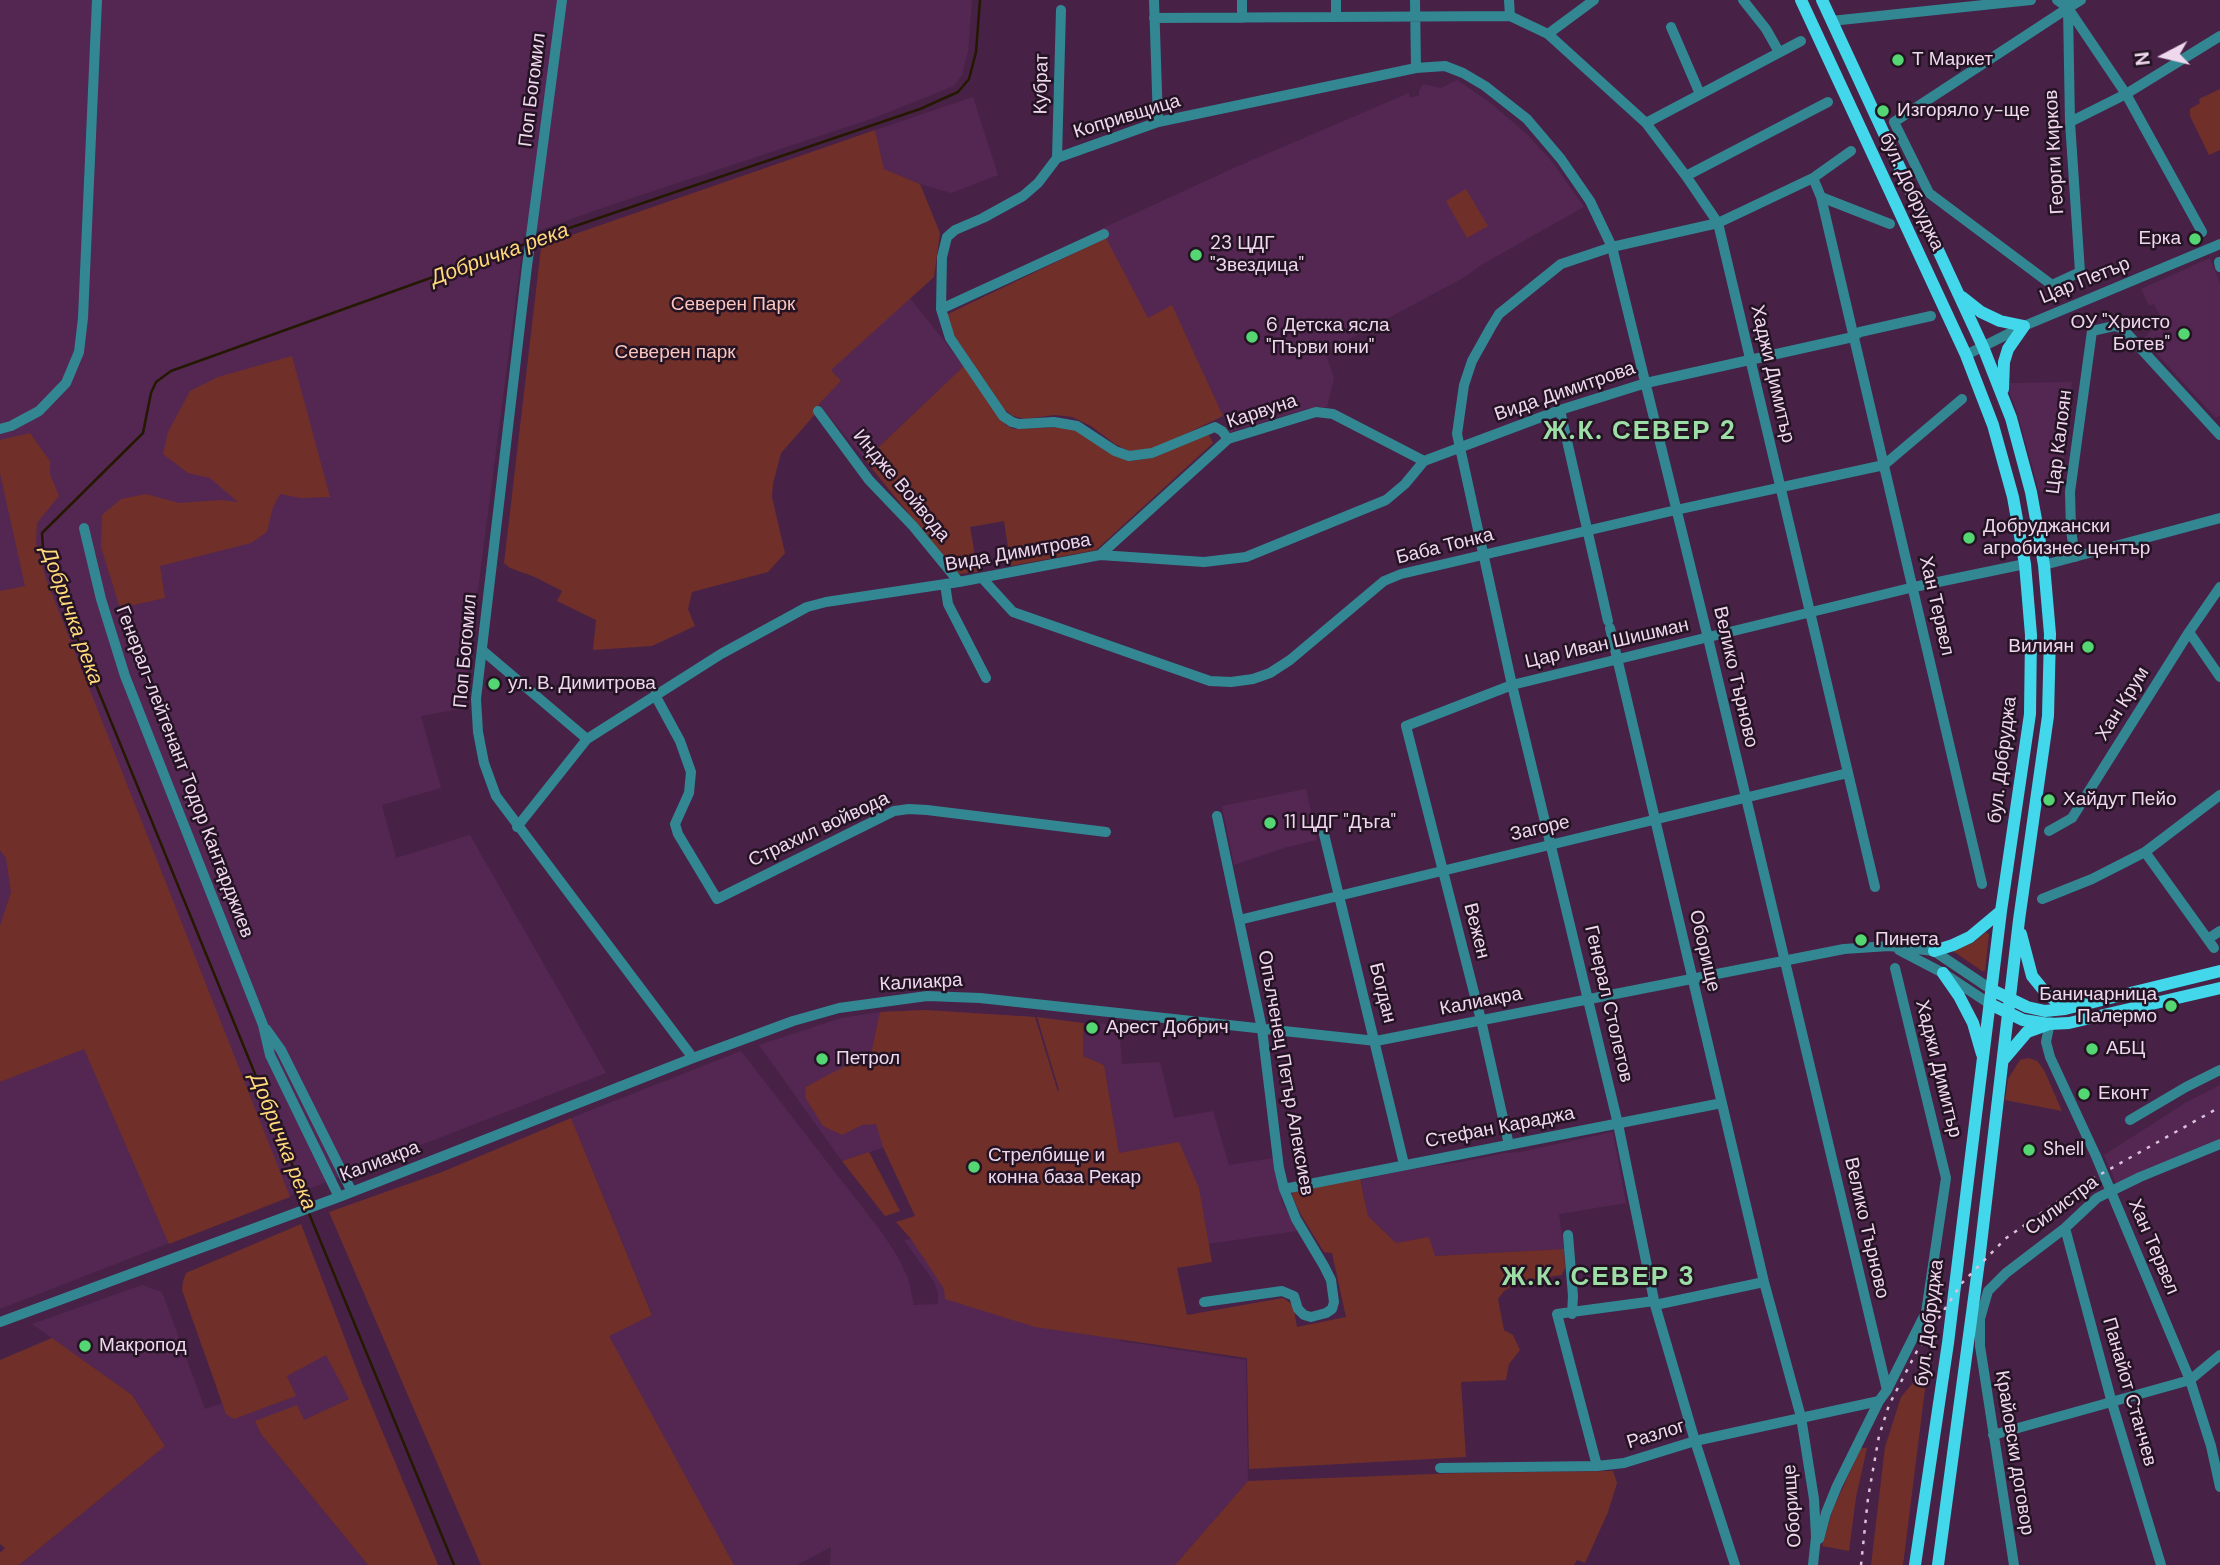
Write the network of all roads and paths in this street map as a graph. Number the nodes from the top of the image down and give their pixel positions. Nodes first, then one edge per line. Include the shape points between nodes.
1 (97, 0) edge
2 (562, 0) edge
3 (1154, 0) edge
4 (1242, 0) edge
5 (1336, 0) edge
6 (1415, 0) edge
7 (1509, 0) edge
8 (1594, 0) edge
9 (1743, 0) edge
10 (1801, 0) edge
11 (1822, 0) edge
12 (2031, 0) edge
13 (2057, 0) edge
14 (2081, 0) edge
15 (2067, 4) edge
16 (1061, 10) dead end
17 (1510, 16) junction
18 (1336, 17) junction
19 (1416, 17) junction
20 (1154, 18) junction
21 (1242, 18) junction
22 (1831, 21) junction
23 (1671, 27) dead end
24 (1548, 34) junction
25 (2220, 36) edge
26 (1801, 41) dead end
27 (1779, 52) junction
28 (1416, 68) junction
29 (2126, 93) junction
30 (1700, 94) junction
31 (1828, 102) dead end
32 (1158, 122) junction
33 (2070, 122) junction
34 (1646, 123) junction
35 (1851, 151) dead end
36 (1057, 158) junction
37 (1686, 176) junction
38 (1813, 178) junction
39 (1821, 197) junction
40 (1718, 223) junction
41 (1890, 224) dead end
42 (2202, 232) dead end
43 (1104, 234) dead end
44 (2220, 244) edge
45 (1612, 247) junction
46 (1957, 292) junction
47 (941, 309) junction
48 (1931, 316) dead end
49 (2024, 326) junction
50 (1853, 337) junction
51 (1983, 347) junction
52 (1966, 355) junction
53 (1751, 359) junction
54 (1646, 383) junction
55 (2003, 397) junction
56 (1962, 399) dead end
57 (1560, 410) junction
58 (818, 411) dead end
59 (0, 429) edge
60 (2220, 435) edge
61 (1228, 439) junction
62 (1459, 447) junction
63 (1424, 461) junction
64 (1884, 465) junction
65 (1781, 488) junction
66 (1676, 510) junction
67 (2220, 518) edge
68 (84, 528) dead end
69 (1588, 531) junction
70 (1100, 555) junction
71 (1484, 555) junction
72 (2075, 557) junction
73 (2025, 564) junction
74 (2044, 565) junction
75 (982, 578) junction
76 (959, 582) junction
77 (946, 584) junction
78 (1914, 587) junction
79 (2220, 587) edge
80 (1810, 612) junction
81 (2189, 632) junction
82 (1709, 638) junction
83 (482, 650) junction
84 (1617, 660) junction
85 (2220, 677) edge
86 (986, 678) dead end
87 (1512, 685) junction
88 (655, 695) junction
89 (1406, 726) joint
90 (587, 739) junction
91 (1848, 773) junction
92 (2220, 795) edge
93 (1746, 797) junction
94 (1217, 816) dead end
95 (1655, 820) junction
96 (517, 827) junction
97 (1323, 830) dead end
98 (2049, 831) dead end
99 (1106, 832) dead end
100 (1551, 844) junction
101 (2145, 852) junction
102 (1443, 870) junction
103 (1982, 884) dead end
104 (1875, 887) dead end
105 (1340, 895) junction
106 (2042, 899) dead end
107 (2001, 911) junction
108 (2019, 919) junction
109 (1239, 920) junction
110 (2220, 931) edge
111 (1889, 946) junction
112 (1934, 951) junction
113 (1784, 960) junction
114 (1895, 968) dead end
115 (2220, 971) edge
116 (1943, 973) junction
117 (1693, 978) junction
118 (2220, 988) edge
119 (1992, 990) junction
120 (1589, 999) junction
121 (2010, 999) junction
122 (1990, 1004) junction
123 (2065, 1009) junction
124 (2008, 1013) junction
125 (1481, 1020) junction
126 (2049, 1024) junction
127 (263, 1025) junction
128 (1262, 1029) junction
129 (1376, 1041) junction
130 (693, 1058) junction
131 (1983, 1059) junction
132 (2002, 1062) junction
133 (2220, 1070) edge
134 (1722, 1103) junction
135 (2130, 1120) dead end
136 (1618, 1124) junction
137 (1509, 1144) junction
138 (2220, 1144) edge
139 (1404, 1164) junction
140 (1969, 1168) junction
141 (1989, 1172) junction
142 (1284, 1189) junction
143 (352, 1192) junction
144 (340, 1197) junction
145 (2065, 1228) junction
146 (1568, 1235) dead end
147 (1764, 1282) junction
148 (1204, 1302) dead end
149 (1654, 1303) junction
150 (1572, 1314) junction
151 (0, 1322) edge
152 (1974, 1342) junction
153 (2220, 1355) edge
154 (2190, 1380) junction
155 (1887, 1390) junction
156 (1879, 1401) junction
157 (2112, 1403) junction
158 (1801, 1417) junction
159 (1993, 1435) junction
160 (1695, 1441) junction
161 (1597, 1466) junction
162 (1440, 1468) dead end
163 (2220, 1487) edge
164 (1814, 1561) edge
165 (1735, 1565) edge
166 (1915, 1565) edge
167 (1938, 1565) edge
168 (2014, 1565) edge
169 (2161, 1565) edge

1 - 59 street via 79,352 66,383 39,411
2 - 83 street, Поп Богомил
3 - 20 street
4 - 21 street
5 - 18 street
6 - 19 street
7 - 17 street
8 - 24 street
9 - 27 street
10 - 52 main road, бул. Добруджа
11 - 22 main road, бул. Добруджа
12 - 22 street
13 - 15 street
14 - 15 street
15 - 29 street
15 - 33 street, Георги Кирков
15 - 33 street, Георги Кирков via 1894,122 1929,193 2052,285 2080,272
16 - 36 street, Кубрат
17 - 19 street, Хаджи Димитър
17 - 24 street, Хаджи Димитър
18 - 19 street
18 - 21 street
19 - 28 street
20 - 21 street
20 - 32 street
22 - 46 main road, бул. Добруджа
23 - 30 street
24 - 34 street, Хаджи Димитър
25 - 29 street
26 - 27 street
27 - 30 street
28 - 32 street, Копривщица
28 - 45 street, Велико Търново via 1445,66 1463,74 1527,119 1590,201
29 - 33 street
29 - 42 street
30 - 34 street
31 - 37 street
32 - 36 street, Копривщица
34 - 37 street, Хаджи Димитър
35 - 38 street, Генерал Столетов
36 - 47 street, Копривщица via 1023,196 947,237
37 - 40 street, Хаджи Димитър
38 - 39 street, Хан Тервел
38 - 40 street, Генерал Столетов
39 - 41 street
39 - 50 street, Хан Тервел
40 - 45 street, Генерал Столетов
40 - 53 street, Хаджи Димитър
43 - 47 street
44 - 49 street, Цар Петър
45 - 54 street, Велико Търново
45 - 62 street, Генерал Столетов via 1561,264 1499,314 1464,385
46 - 49 main road via 1981,312
46 - 51 main road, бул. Добруджа
47 - 61 street, Копривщица via 950,338 1003,416 1012,422 1077,426 1129,456 1152,453 1215,427
48 - 50 street
49 - 51 street, Цар Петър
49 - 55 main road via 2004,362
50 - 53 street, Вида Димитрова
50 - 64 street, Хан Тервел
51 - 52 street, Цар Петър
51 - 55 main road, бул. Добруджа
52 - 73 main road, бул. Добруджа via 2003,458
53 - 54 street, Вида Димитрова
53 - 65 street, Хаджи Димитър
54 - 57 street, Вида Димитрова
54 - 66 street, Велико Търново
55 - 74 main road, бул. Добруджа via 2031,492
56 - 64 street
57 - 62 street, Вида Димитрова
57 - 69 street, Оборище
58 - 76 street, Индже Войвода via 869,480
60 - 72 street, Цар Калоян via 2122,328 2092,331 2070,492
61 - 63 street, Карвуна via 1306,415 1328,413
61 - 70 street, Карвуна
62 - 63 street, Вида Димитрова
62 - 71 street, Генерал Столетов
63 - 70 street, Вида Димитрова via 1386,500 1246,557 1204,562
64 - 65 street, Баба Тонка
64 - 78 street, Хан Тервел
65 - 66 street, Баба Тонка
65 - 80 street, Хаджи Димитър
66 - 69 street, Баба Тонка
66 - 82 street, Велико Търново
67 - 72 street
68 - 127 street, Генерал-лейтенант Тодор Кантарджиев via 125,676
69 - 71 street, Баба Тонка
69 - 84 street, Оборище
70 - 75 street, Вида Димитрова
71 - 75 street, Баба Тонка via 1384,581 1290,660 1270,673 1231,682 1210,681 1013,612
71 - 87 street, Генерал Столетов
72 - 74 street
73 - 78 street, Цар Иван Шишман
73 - 107 main road, бул. Добруджа via 2031,635 2030,714
74 - 108 main road, бул. Добруджа via 2050,634 2048,716
75 - 76 street, Вида Димитрова
76 - 77 street, Вида Димитрова
77 - 86 street via 948,604
77 - 88 street, Вида Димитрова via 807,607
78 - 80 street, Цар Иван Шишман
78 - 103 street, Хан Тервел
79 - 81 street, Хан Крум
80 - 82 street, Цар Иван Шишман
80 - 91 street, Хаджи Димитър
81 - 85 street
81 - 98 street, Хан Крум via 2072,818
82 - 84 street, Цар Иван Шишман
82 - 93 street, Велико Търново
83 - 90 street
83 - 96 street, Поп Богомил via 477,699 484,763 496,796
84 - 87 street, Цар Иван Шишман
84 - 95 street, Оборище
87 - 89 street, Цар Иван Шишман
87 - 100 street, Генерал Столетов
88 - 90 street, Вида Димитрова
88 - 99 street, Страхил войвода via 691,772 689,793 675,824 678,834 717,899 894,811 927,810
89 - 102 street, Вежен
90 - 96 street, Вида Димитрова
91 - 93 street, Загоре
91 - 104 street, Хаджи Димитър
92 - 101 street
93 - 95 street, Загоре
93 - 113 street, Велико Търново
94 - 109 street, Опълченец Петър Алексиев
95 - 100 street, Загоре
95 - 117 street, Оборище
96 - 130 street, Поп Богомил
97 - 105 street, Богдан
100 - 102 street, Загоре
100 - 120 street, Генерал Столетов
101 - 106 street
101 - 110 street via 2211,944
102 - 105 street, Загоре
102 - 125 street, Вежен
105 - 109 street, Загоре
105 - 129 street, Богдан
107 - 112 main road via 1970,937
107 - 119 main road, бул. Добруджа
108 - 121 main road, бул. Добруджа
108 - 123 main road via 2032,976
109 - 128 street, Опълченец Петър Алексиев
111 - 112 street, Калиакра
111 - 113 street, Калиакра
111 - 116 street
112 - 119 street, Калиакра
113 - 117 street, Калиакра
113 - 155 street, Велико Търново
114 - 155 street, Хаджи Димитър via 1946,1178 1926,1312
115 - 123 main road
116 - 122 street
116 - 131 main road via 1973,1024
117 - 120 street, Калиакра
117 - 134 street, Оборище
118 - 126 main road
119 - 121 main road
119 - 122 main road, бул. Добруджа
120 - 125 street, Калиакра
120 - 136 street, Генерал Столетов
121 - 123 main road via 2027,1007
121 - 124 main road, бул. Добруджа
122 - 124 main road
122 - 131 main road, бул. Добруджа
123 - 126 street
124 - 126 main road
124 - 132 main road, бул. Добруджа
125 - 129 street, Калиакра
125 - 137 street, Вежен
126 - 132 main road via 2027,1032
126 - 154 street, Хан Тервел via 2046,1042 2050,1057
127 - 143 street, Генерал-лейтенант Тодор Кантарджиев via 281,1050
127 - 144 street, Генерал-лейтенант Тодор Кантарджиев via 270,1055
128 - 129 street, Калиакра
128 - 130 street, Калиакра via 1062,1005 927,996 839,1008
128 - 142 street, Опълченец Петър Алексиев
129 - 139 street, Богдан
130 - 143 street, Калиакра
131 - 140 main road, бул. Добруджа
132 - 141 main road, бул. Добруджа
133 - 135 street
134 - 136 street, Стефан Караджа
134 - 147 street, Оборище
136 - 137 street, Стефан Караджа
136 - 149 street, Генерал Столетов
137 - 139 street, Стефан Караджа
138 - 145 street, Силистра via 2118,1186 2097,1198
139 - 142 street, Стефан Караджа
140 - 141 main road
140 - 166 main road, бул. Добруджа
141 - 152 main road, бул. Добруджа
142 - 148 street, Опълченец Петър Алексиев via 1331,1280 1332,1309 1304,1315 1294,1296 1282,1291
143 - 144 street, Калиакра
144 - 151 street, Калиакра
145 - 152 street, Силистра via 1988,1291
145 - 157 street, Панайот Станчев
146 - 150 street
147 - 149 street
147 - 158 street, Оборище
149 - 150 street
149 - 160 street, Генерал Столетов
150 - 161 street via 1556,1314
152 - 159 street, Крайовски договор
152 - 167 main road, бул. Добруджа
153 - 154 street
154 - 157 street
154 - 163 street, Хан Тервел
155 - 156 street
156 - 158 street, Разлог
156 - 164 street via 1826,1513
157 - 159 street
157 - 169 street, Панайот Станчев
158 - 160 street, Разлог
158 - 164 street, Оборище via 1814,1499
159 - 168 street, Крайовски договор
160 - 161 street, Разлог via 1625,1463
160 - 165 street, Генерал Столетов
161 - 162 street, Разлог

